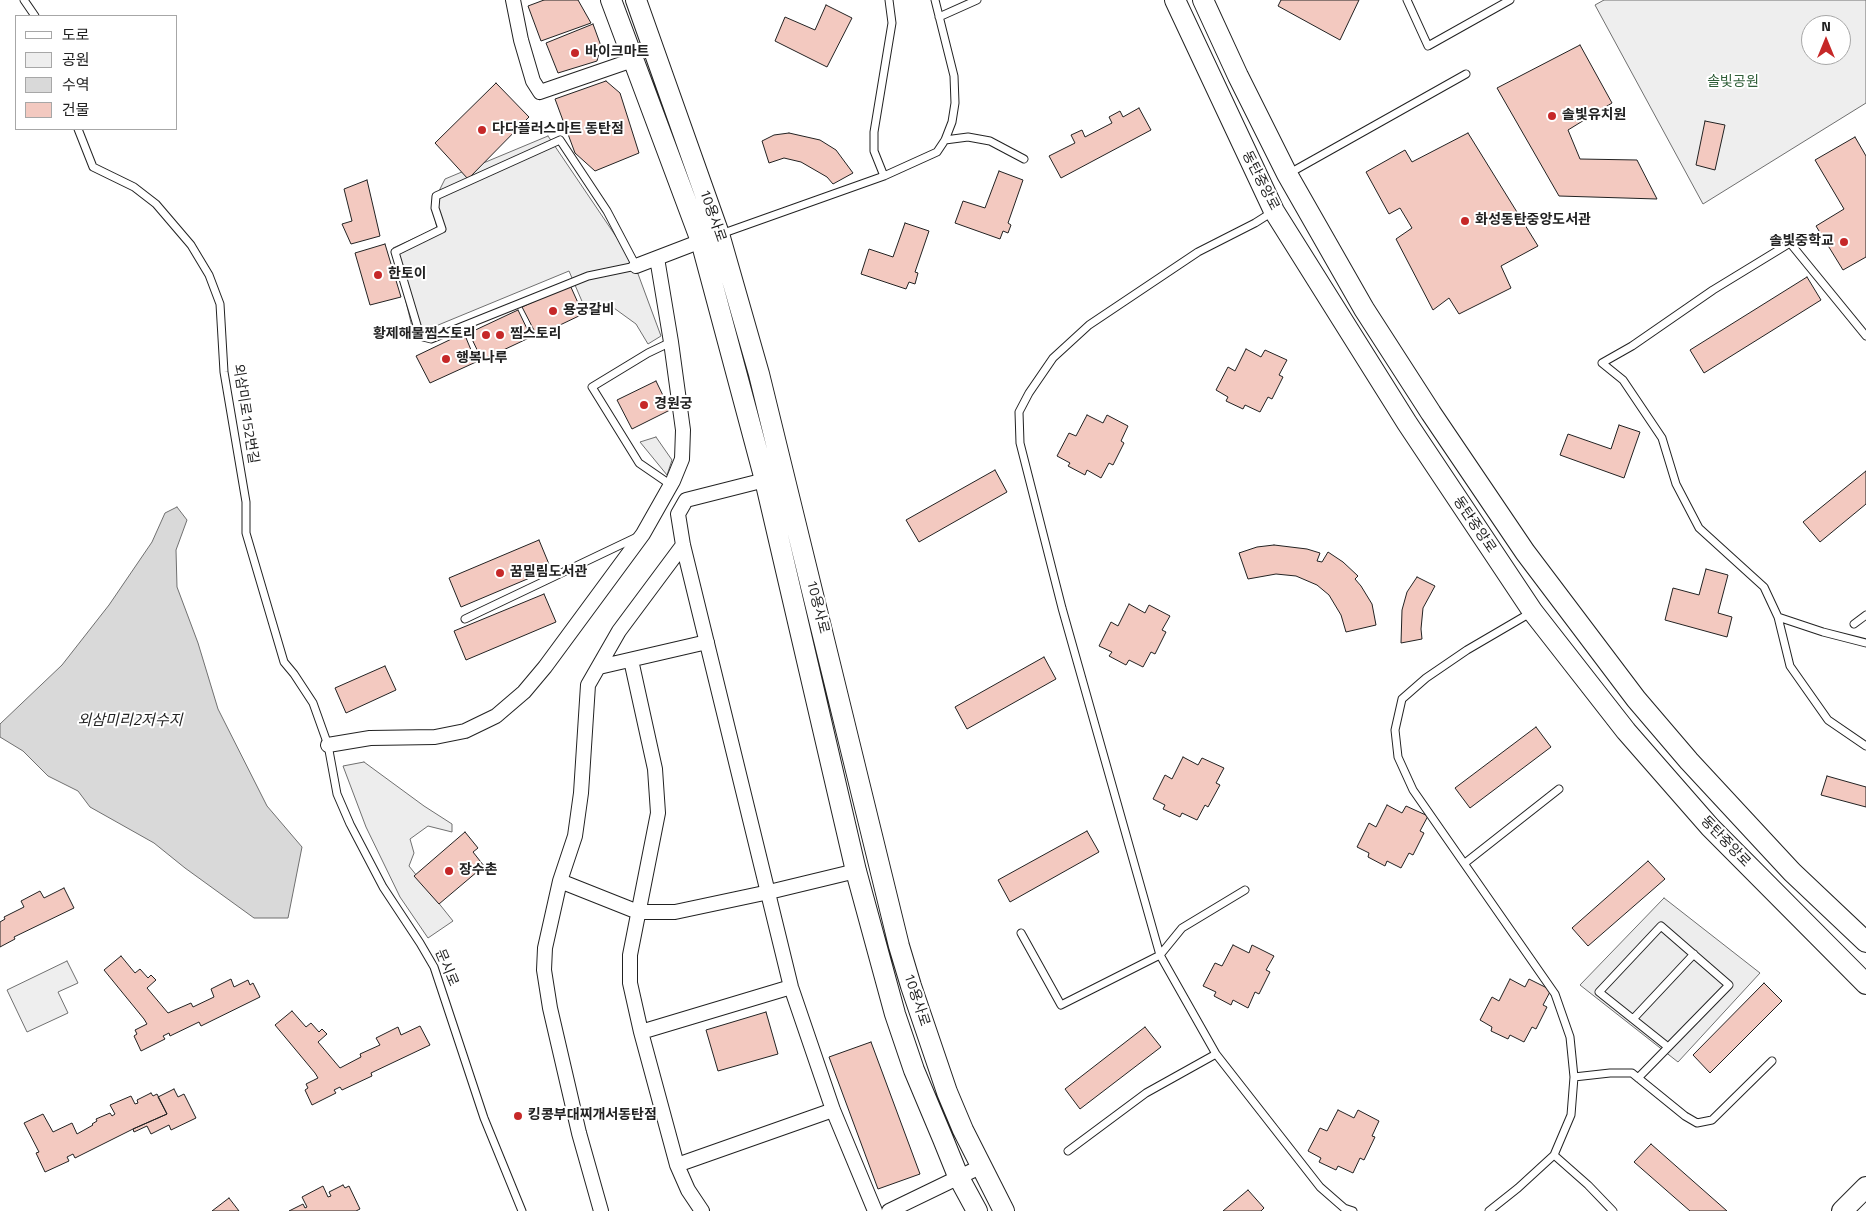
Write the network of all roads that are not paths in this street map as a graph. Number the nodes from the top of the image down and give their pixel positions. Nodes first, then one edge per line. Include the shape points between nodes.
1 (24, 0) edge
2 (513, 0) edge
3 (611, 0) edge
4 (636, 0) edge
5 (889, 0) edge
6 (935, 0) edge
7 (977, 0) edge
8 (1175, 0) edge
9 (1203, 0) edge
10 (1407, 0) edge
11 (1510, 0) edge
12 (35, 15) edge
13 (939, 18) junction
14 (632, 60) junction
15 (1466, 74) dead end
16 (78, 130) edge
17 (945, 140) junction
18 (1024, 159) dead end
19 (1288, 174) junction
20 (884, 176) junction
21 (1274, 211) junction
22 (710, 237) junction
23 (656, 258) junction
24 (636, 266) junction
25 (1866, 336) edge
26 (671, 342) junction
27 (765, 480) junction
28 (671, 485) junction
29 (644, 534) junction
30 (683, 544) junction
31 (1533, 612) junction
32 (1866, 615) edge
33 (1778, 617) junction
34 (466, 619) dead end
35 (1854, 624) dead end
36 (707, 642) junction
37 (1866, 643) edge
38 (631, 660) junction
39 (599, 667) junction
40 (328, 746) junction
41 (1866, 746) edge
42 (1559, 789) dead end
43 (1465, 863) junction
44 (856, 870) junction
45 (560, 881) junction
46 (1245, 890) dead end
47 (768, 892) junction
48 (638, 912) junction
49 (1021, 933) dead end
50 (1866, 942) edge
51 (1694, 954) junction
52 (1160, 955) junction
53 (1866, 984) edge
54 (792, 987) junction
55 (1633, 1019) junction
56 (641, 1032) junction
57 (1668, 1047) junction
58 (1216, 1054) junction
59 (1772, 1061) dead end
60 (1574, 1076) junction
61 (1638, 1078) junction
62 (833, 1110) junction
63 (1068, 1151) dead end
64 (1554, 1155) junction
65 (677, 1165) junction
66 (980, 1167) junction
67 (958, 1176) junction
68 (1866, 1187) edge
69 (522, 1211) edge
70 (601, 1211) edge
71 (702, 1211) edge
72 (875, 1211) edge
73 (889, 1211) edge
74 (977, 1211) edge
75 (1004, 1211) edge
76 (1353, 1211) edge
77 (1489, 1211) edge
78 (1613, 1211) edge
79 (1842, 1211) edge

1 - 12 lane
2 - 14 street via 532,81 540,92
3 - 14 street, 10용사로
4 - 22 street, 10용사로
5 - 20 lane via 892,23 874,132 874,151
6 - 13 lane
7 - 13 lane
8 - 21 street, 동탄중앙로
9 - 19 street, 동탄중앙로
10 - 11 lane via 1428,46
13 - 17 lane via 954,76 952,122
14 - 22 street, 10용사로
15 - 19 lane
16 - 40 lane, 외삼미로152번길 via 93,167 134,187 156,204 191,245 210,276 220,304 224,372 246,502 246,533 284,662 313,703
17 - 18 lane via 968,137 990,142
17 - 20 lane via 937,152
19 - 50 street, 동탄중앙로 via 1364,309 1525,552 1580,627 1689,761 1792,872
20 - 22 lane
21 - 31 street, 동탄중앙로 via 1407,423
21 - 52 lane via 1198,252 1089,325 1052,358 1019,412 1020,443 1050,561
22 - 23 street
22 - 27 street, 10용사로
22 - 66 street, 10용사로 via 764,392 911,986 947,1092
23 - 24 street
23 - 26 street
24 - 24 lane via 607,211 560,140 436,196 435,208 442,229 396,252 419,332 431,339 588,276
25 - 33 lane via 1790,243 1602,363 1623,380 1662,438 1676,484 1699,528 1764,587
26 - 28 street via 683,430 682,459
26 - 28 lane via 592,387 639,463
27 - 30 street via 686,500 678,514
27 - 44 street, 10용사로
28 - 29 street
29 - 34 lane
29 - 40 street via 545,667 524,692 496,716 465,731 435,737 370,738
30 - 36 street
30 - 39 street via 619,632
31 - 43 lane via 1467,650 1402,699 1395,730 1398,757 1412,790
31 - 53 street, 동탄중앙로 via 1620,723 1710,828
32 - 35 lane
33 - 37 lane
33 - 41 lane via 1790,666 1828,720
36 - 38 street
36 - 47 street
38 - 39 street
38 - 48 street via 656,769 658,813
39 - 45 street via 588,685 575,836
40 - 69 lane, 문시로 via 337,794 350,824 383,887 434,968 484,1118
42 - 43 lane
43 - 60 lane via 1555,994 1570,1037
44 - 47 street
44 - 67 street, 10용사로 via 895,1014 914,1070
45 - 48 street
45 - 70 street via 545,948 546,989 578,1133
46 - 52 lane via 1182,928
47 - 48 street via 675,912
47 - 54 street
48 - 56 street via 630,955 630,983
49 - 52 lane via 1061,1005
51 - 55 lane
51 - 55 lane via 1661,926 1599,992
51 - 57 lane via 1729,985
52 - 58 lane
54 - 56 street
54 - 62 street
55 - 57 lane
56 - 65 street
57 - 61 lane
58 - 63 lane via 1146,1093
58 - 76 lane via 1320,1187 1344,1208
59 - 61 lane via 1712,1120 1697,1123
60 - 61 lane via 1632,1073
60 - 64 lane via 1571,1115
62 - 65 street
62 - 72 street
64 - 77 lane
64 - 78 lane
65 - 71 street
66 - 67 street
66 - 75 street, 10용사로
67 - 73 street
67 - 74 street, 10용사로
68 - 79 street

